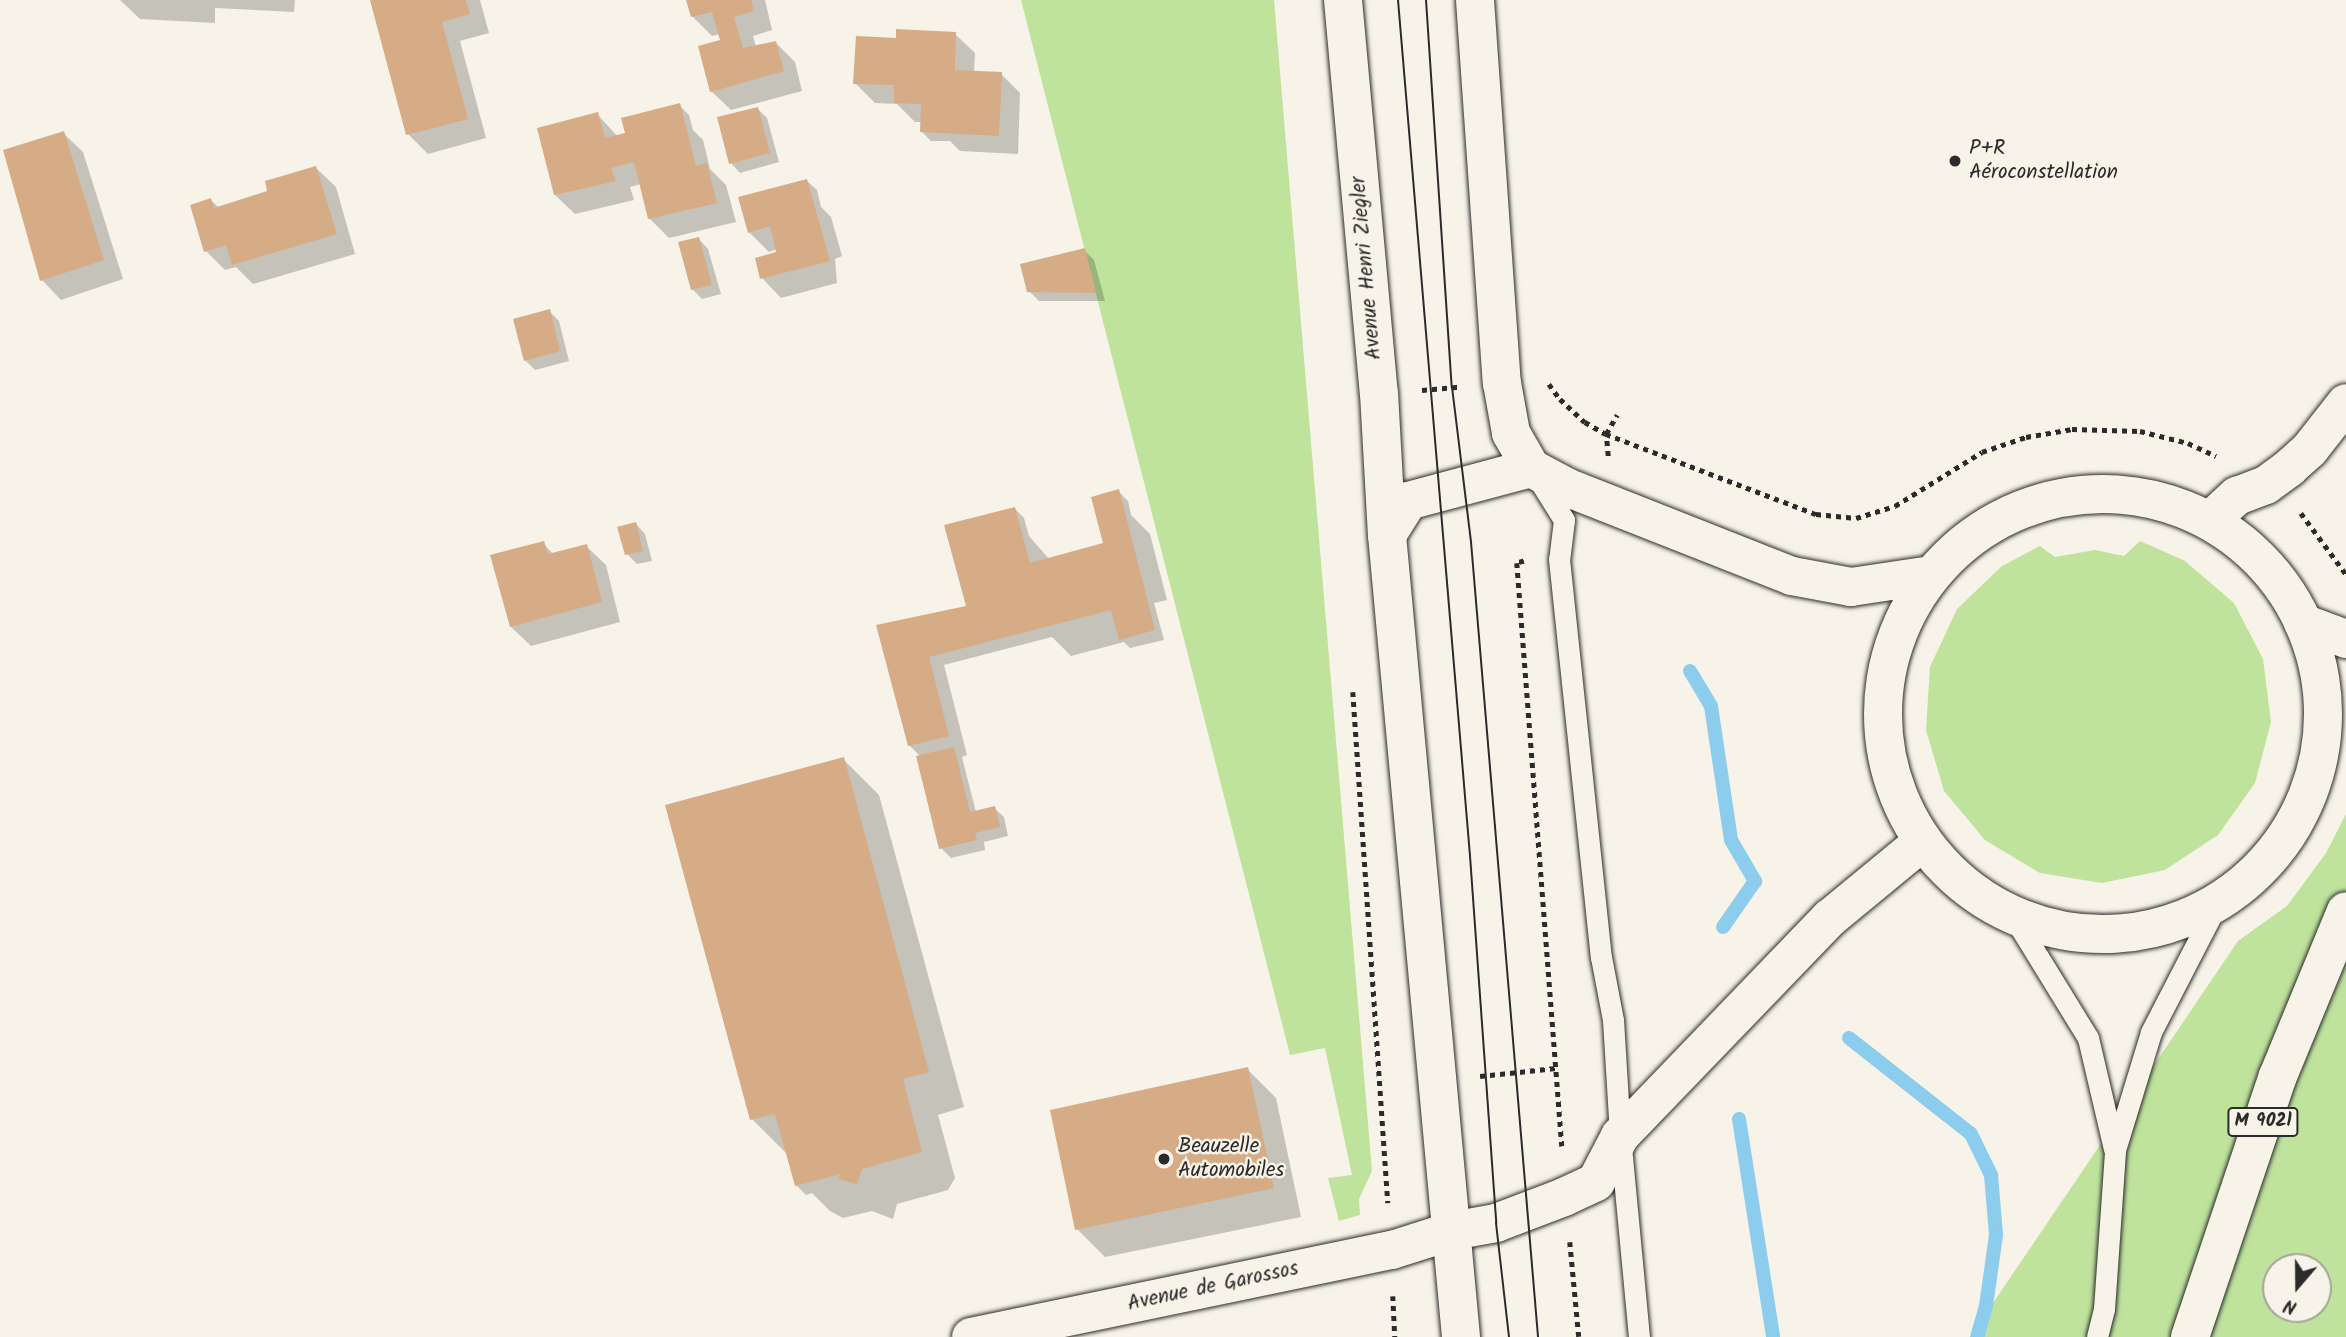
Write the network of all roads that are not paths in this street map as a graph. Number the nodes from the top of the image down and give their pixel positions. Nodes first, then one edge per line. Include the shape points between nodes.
1 (1343, 0) edge
2 (1475, 0) edge
3 (2346, 403) edge
4 (1531, 468) junction
5 (2213, 518) junction
6 (1387, 536) junction
7 (1931, 575) junction
8 (2303, 623) junction
9 (2346, 639) edge
10 (2346, 754) edge
11 (2308, 796) junction
12 (1921, 842) junction
13 (2217, 904) junction
14 (2346, 911) edge
15 (2013, 916) junction
16 (1620, 1136) junction
17 (2115, 1150) junction
18 (1452, 1231) junction
19 (971, 1337) edge
20 (1461, 1337) edge
21 (1639, 1337) edge
22 (2097, 1337) edge
23 (2190, 1337) edge

1 - 6 main road, Avenue Henri Ziegler via 1379,393
2 - 4 main road via 1502,383 1511,433
3 - 5 main road via 2289,468 2266,485 2237,496
4 - 6 main road via 1408,501
4 - 7 main road via 1566,487 1792,576 1851,587
4 - 16 lane via 1564,520 1559,559 1601,957 1613,1020
5 - 7 main road via 2156,501 2094,494 2033,505 1978,533
5 - 8 main road via 2280,584
6 - 18 main road, Avenue Henri Ziegler
7 - 12 main road via 1895,638 1882,709 1884,751 1895,792
8 - 9 main road
8 - 11 main road via 2321,680 2322,739
10 - 11 main road
11 - 13 main road via 2275,854
12 - 15 main road via 1972,892
12 - 16 main road, Avenue de Garossos via 1830,918
13 - 15 main road via 2152,930 2081,935
13 - 17 lane via 2151,1032
14 - 23 main road, M 902l via 2278,1076
15 - 17 lane via 2088,1038
16 - 18 main road, Avenue de Garossos via 1596,1182 1496,1223
16 - 21 lane
17 - 22 lane via 2104,1309
18 - 19 main road, Avenue de Garossos via 1392,1250
18 - 20 main road, Avenue Henri Ziegler

